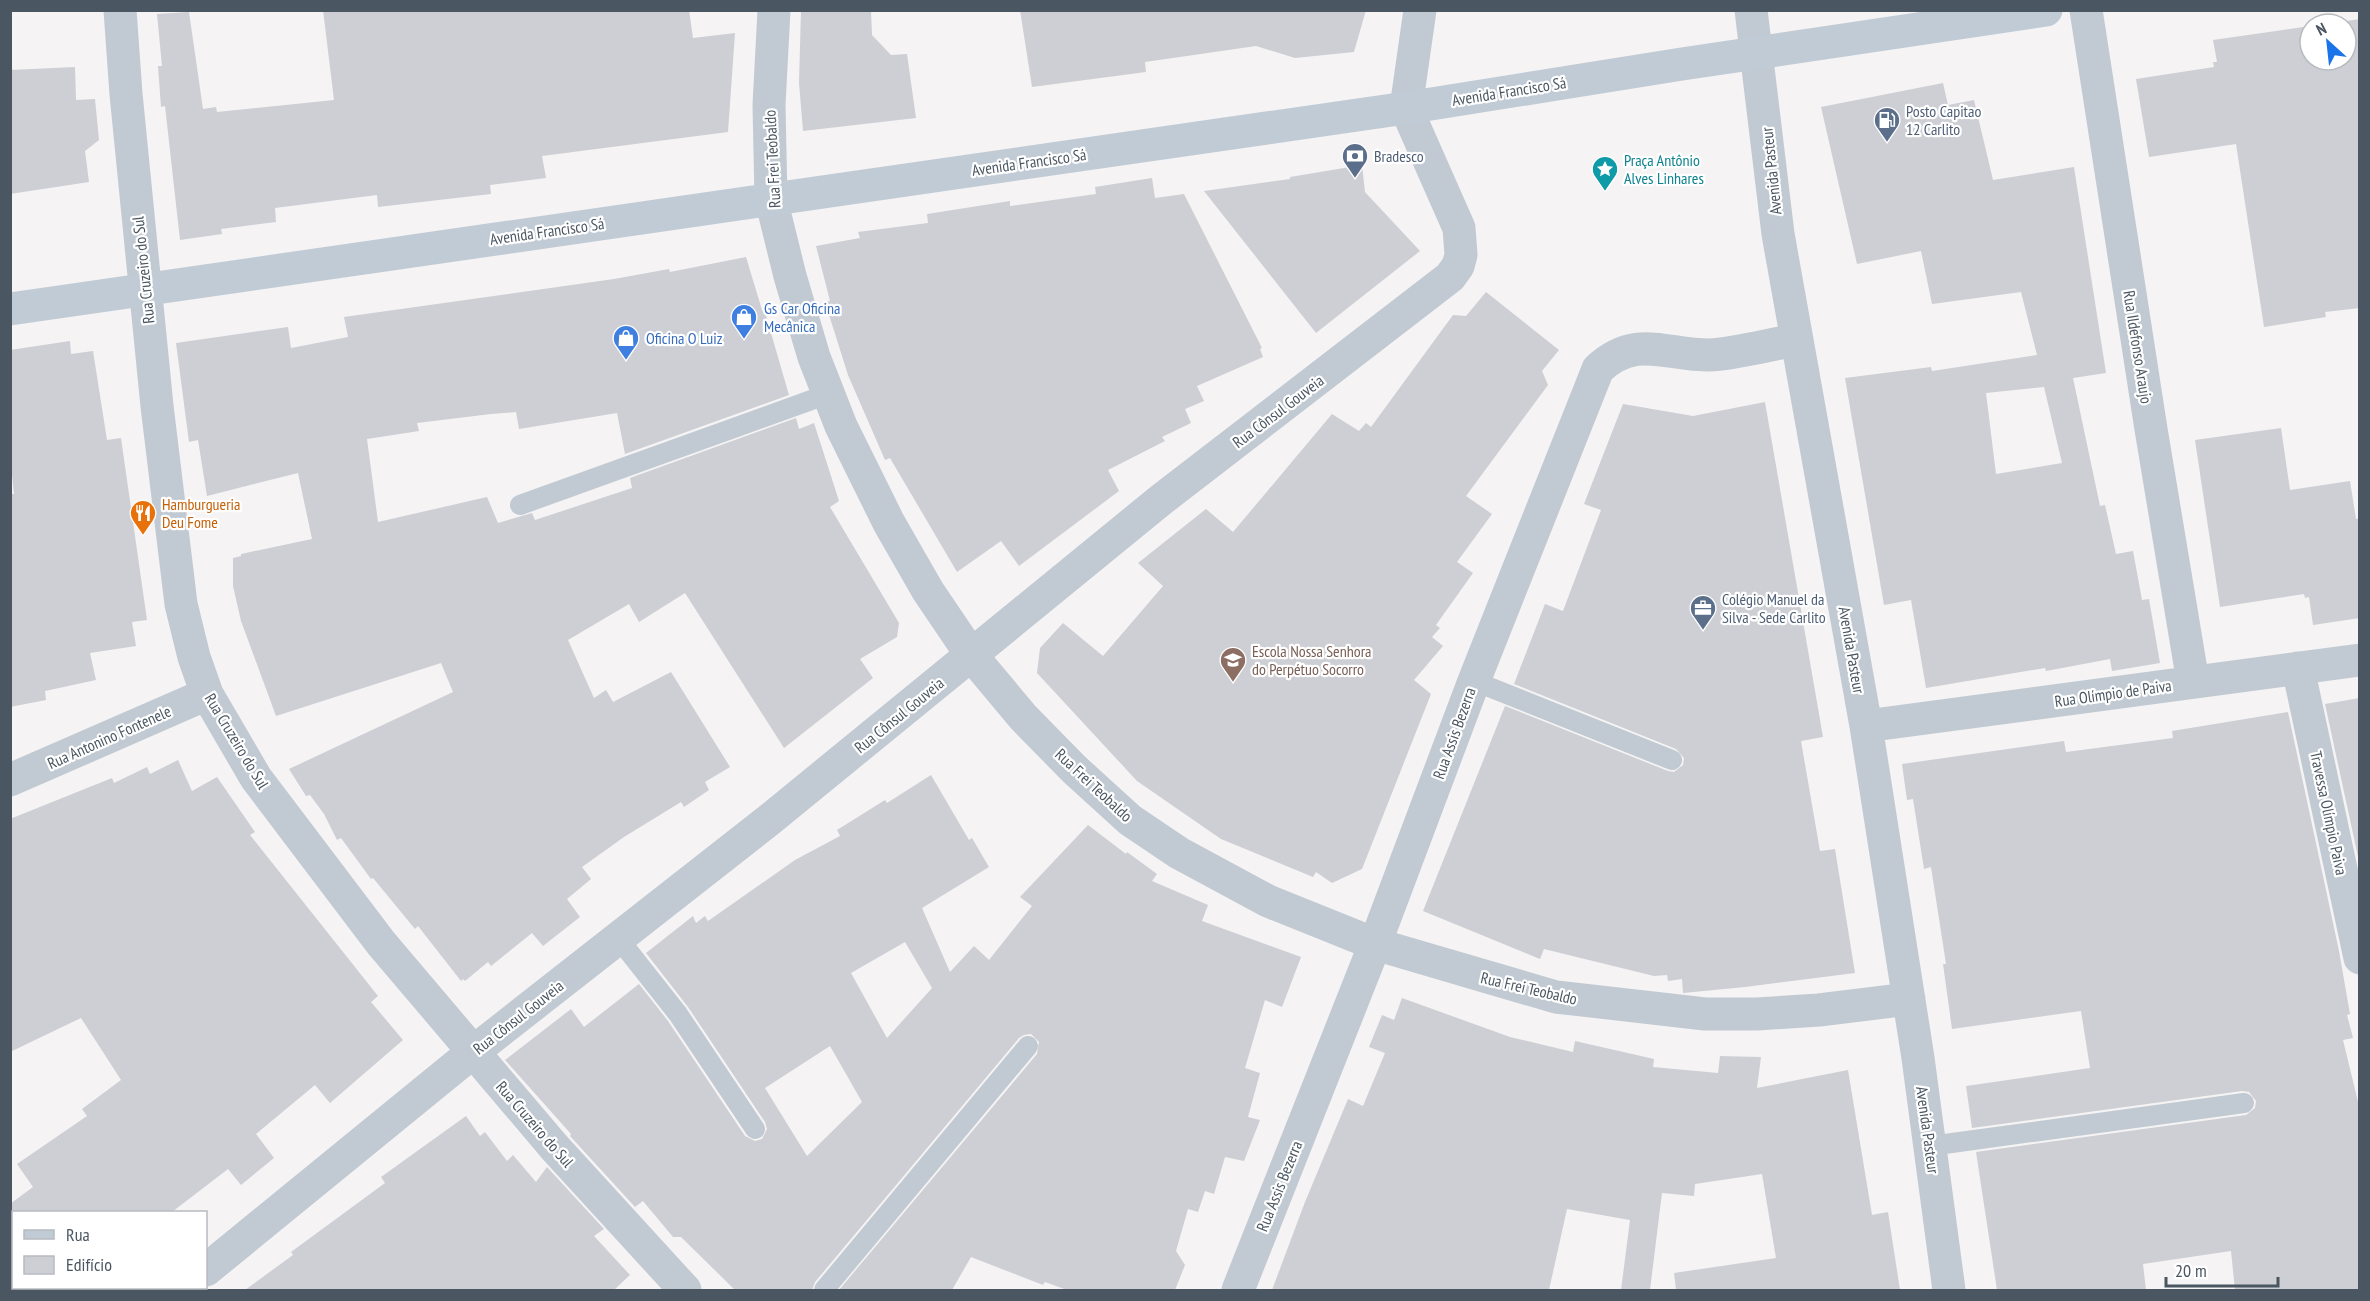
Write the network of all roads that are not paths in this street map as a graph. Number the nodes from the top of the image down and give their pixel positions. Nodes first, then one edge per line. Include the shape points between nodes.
1 (120, 10) edge
2 (774, 10) edge
3 (1420, 10) edge
4 (1751, 10) edge
5 (2046, 10) edge
6 (2086, 10) edge
7 (1758, 52) junction
8 (1406, 108) junction
9 (771, 199) junction
10 (145, 289) junction
11 (10, 309) edge
12 (1797, 340) junction
13 (828, 394) junction
14 (520, 505) dead end
15 (972, 656) junction
16 (2360, 660) edge
17 (2298, 668) junction
18 (1474, 681) junction
19 (2193, 682) junction
20 (207, 694) junction
21 (1866, 726) junction
22 (1672, 760) dead end
23 (10, 780) edge
24 (618, 938) junction
25 (1376, 944) junction
26 (2360, 958) edge
27 (1909, 999) junction
28 (1028, 1046) dead end
29 (473, 1052) junction
30 (2244, 1103) dead end
31 (755, 1129) dead end
32 (1930, 1146) junction
33 (207, 1269) edge
34 (685, 1290) edge
35 (824, 1290) edge
36 (1238, 1290) edge
37 (1949, 1290) edge

1 - 10 street, Rua Cruzeiro do Sul
2 - 9 street, Rua Frei Teobaldo via 769,105
3 - 8 street
4 - 7 street, Avenida Pasteur
5 - 7 main road, Avenida Francisco Sá
6 - 19 street, Rua Ildefonso Araujo
7 - 8 main road, Avenida Francisco Sá
7 - 12 street, Avenida Pasteur via 1778,234
8 - 9 main road, Avenida Francisco Sá
8 - 15 street, Rua Cônsul Gouveia via 1459,228 1458,266 1427,296 1162,500
9 - 10 main road, Avenida Francisco Sá
9 - 13 street, Rua Frei Teobaldo via 796,297
10 - 11 main road, Avenida Francisco Sá
10 - 20 street, Rua Cruzeiro do Sul via 182,604
12 - 18 street, Rua Assis Bezerra via 1710,355 1635,348 1614,356 1598,369
12 - 21 street, Avenida Pasteur
13 - 14 lane
13 - 15 street, Rua Frei Teobaldo via 889,523
15 - 24 street, Rua Cônsul Gouveia
15 - 25 street, Rua Frei Teobaldo via 1023,717 1130,820 1179,853 1268,901
16 - 17 street, Rua Olímpio de Paiva
17 - 19 street, Rua Olímpio de Paiva
17 - 26 street, Travessa Olímpio Paiva
18 - 22 lane
18 - 25 street, Rua Assis Bezerra
19 - 21 street, Rua Olímpio de Paiva
20 - 23 street, Rua Antonino Fontenele
20 - 29 street, Rua Cruzeiro do Sul via 256,778 381,943
21 - 27 street, Avenida Pasteur
24 - 29 street, Rua Cônsul Gouveia
24 - 31 lane via 678,1014
25 - 27 street, Rua Frei Teobaldo via 1556,997 1616,1005 1705,1014 1757,1014
25 - 36 street, Rua Assis Bezerra
27 - 32 street, Avenida Pasteur
28 - 35 lane
29 - 33 street, Rua Cônsul Gouveia
29 - 34 street, Rua Cruzeiro do Sul
30 - 32 lane
32 - 37 street, Avenida Pasteur

